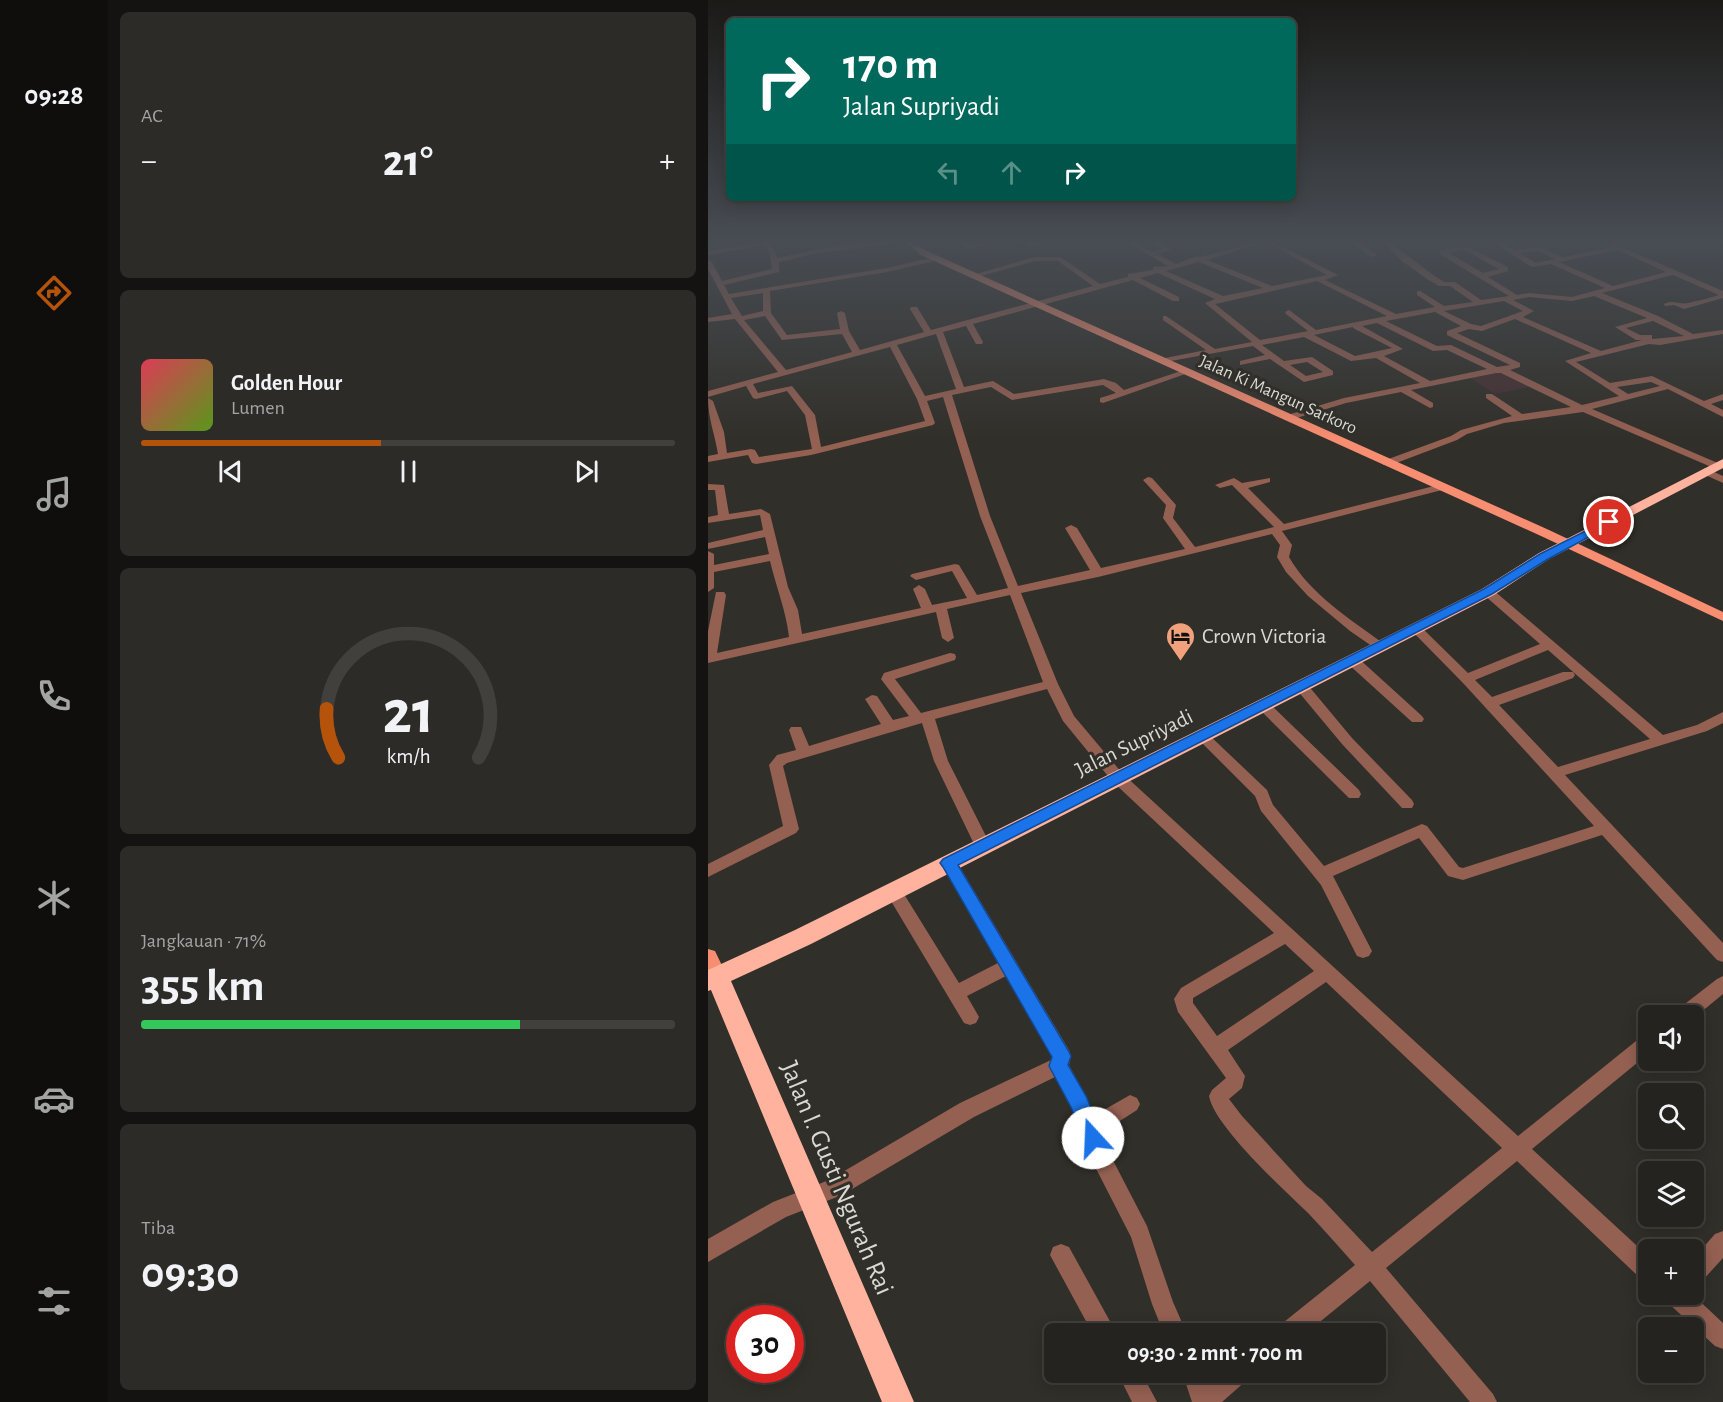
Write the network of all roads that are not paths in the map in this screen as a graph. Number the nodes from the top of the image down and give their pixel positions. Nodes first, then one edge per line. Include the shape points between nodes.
1 (735, 308) edge
2 (767, 308) edge
3 (1020, 308) edge
4 (1045, 308) edge
5 (1216, 308) edge
6 (1378, 308) edge
7 (1443, 308) edge
8 (1524, 308) edge
9 (1631, 308) edge
10 (914, 309) dead end
11 (1439, 309) junction
12 (1288, 312) dead end
13 (766, 313) junction
14 (840, 313) dead end
15 (739, 317) junction
16 (1395, 317) junction
17 (1517, 317) junction
18 (1166, 318) dead end
19 (1654, 318) junction
20 (708, 320) edge
21 (1380, 321) junction
22 (969, 323) junction
23 (1356, 326) junction
24 (1468, 326) junction
25 (845, 330) junction
26 (1677, 330) junction
27 (934, 332) junction
28 (1723, 332) edge
29 (1310, 334) junction
30 (1689, 335) dead end
31 (979, 342) dead end
32 (892, 343) junction
33 (1257, 344) junction
34 (1214, 351) junction
35 (857, 353) junction
36 (1599, 353) junction
37 (1377, 355) junction
38 (1270, 356) junction
39 (1163, 361) junction
40 (1243, 363) dead end
41 (1282, 364) dead end
42 (1500, 370) junction
43 (1187, 372) junction
44 (784, 373) junction
45 (748, 383) junction
46 (1427, 383) junction
47 (1607, 386) junction
48 (1669, 386) junction
49 (1401, 388) junction
50 (961, 391) junction
51 (708, 394) edge
52 (1123, 394) junction
53 (947, 395) junction
54 (1489, 396) dead end
55 (1723, 397) edge
56 (1628, 398) junction
57 (922, 399) junction
58 (1103, 400) dead end
59 (708, 401) edge
60 (1703, 404) junction
61 (1430, 405) dead end
62 (1582, 409) junction
63 (1723, 414) edge
64 (1518, 416) junction
65 (1287, 418) junction
66 (1676, 435) dead end
67 (1662, 442) junction
68 (817, 450) junction
69 (723, 456) junction
70 (708, 459) edge
71 (1387, 463) junction
72 (1715, 467) edge
73 (1148, 480) dead end
74 (1266, 480) dead end
75 (1723, 480) edge
76 (1220, 485) dead end
77 (708, 487) edge
78 (1442, 487) junction
79 (1241, 488) junction
80 (724, 517) junction
81 (708, 520) edge
82 (1071, 528) dead end
83 (1279, 529) junction
84 (770, 532) junction
85 (1568, 544) junction
86 (708, 546) edge
87 (1192, 551) junction
88 (708, 554) edge
89 (776, 556) junction
90 (709, 569) edge
91 (1098, 573) junction
92 (916, 576) dead end
93 (708, 588) edge
94 (919, 589) dead end
95 (1016, 592) junction
96 (1488, 592) junction
97 (720, 595) dead end
98 (974, 600) junction
99 (934, 609) junction
100 (1720, 612) edge
101 (1415, 628) junction
102 (948, 638) dead end
103 (796, 639) junction
104 (1551, 644) junction
105 (1379, 647) junction
106 (950, 657) dead end
107 (709, 658) edge
108 (1352, 660) junction
109 (1575, 673) junction
110 (1467, 678) junction
111 (1051, 684) junction
112 (1302, 687) junction
113 (872, 699) dead end
114 (1490, 703) junction
115 (1264, 706) junction
116 (1723, 717) edge
117 (923, 718) junction
118 (1417, 718) dead end
119 (890, 726) junction
120 (796, 730) dead end
121 (1202, 736) junction
122 (1660, 740) junction
123 (804, 752) junction
124 (1556, 773) junction
125 (1117, 777) junction
126 (1354, 794) dead end
127 (1407, 804) dead end
128 (1606, 828) junction
129 (983, 846) junction
130 (948, 863) junction
131 (708, 871) edge
132 (1322, 874) junction
133 (893, 891) junction
134 (1287, 934) junction
135 (1363, 951) dead end
136 (1723, 955) edge
137 (1008, 966) junction
138 (1328, 971) junction
139 (711, 972) edge
140 (1723, 984) edge
141 (956, 993) junction
142 (1697, 1005) edge
143 (970, 1017) dead end
144 (1215, 1048) junction
145 (1638, 1051) edge
146 (1059, 1066) junction
147 (1130, 1104) dead end
148 (1090, 1129) junction
149 (1515, 1148) junction
150 (811, 1199) junction
151 (1723, 1242) edge
152 (708, 1251) edge
153 (1061, 1255) dead end
154 (1638, 1261) edge
155 (1704, 1262) edge
156 (1370, 1265) junction
157 (1687, 1305) edge
158 (1100, 1323) edge
159 (1171, 1323) edge
160 (1300, 1323) edge
161 (1723, 1338) edge
162 (1134, 1383) edge
163 (1198, 1383) edge
164 (1226, 1383) edge
165 (1205, 1401) edge
166 (898, 1402) edge
167 (1145, 1402) edge
168 (1485, 1402) edge

1 - 15 street
2 - 13 street
3 - 22 street
4 - 39 main road, Jalan Ki Mangun Sarkoro
5 - 33 street
6 - 16 street
7 - 11 street
8 - 17 street via 1530,311
9 - 19 street
10 - 27 street
11 - 16 street
11 - 24 street
12 - 29 street
13 - 15 street
13 - 25 street via 786,338
14 - 25 street
15 - 20 street
15 - 44 street
16 - 21 street
17 - 24 street via 1482,329
17 - 36 street
18 - 34 street
19 - 26 street
19 - 26 street via 1619,327 1641,338
21 - 23 street
21 - 42 street via 1436,349 1448,347
22 - 27 street
22 - 31 street
23 - 29 street
23 - 37 street via 1399,349
24 - 42 street via 1449,332 1517,365
25 - 35 street
26 - 30 street
27 - 32 street
27 - 50 street
28 - 36 street via 1648,341
29 - 33 street
29 - 37 street via 1354,359
32 - 35 street
32 - 57 street
33 - 34 street
33 - 38 street
34 - 39 street
35 - 44 street
36 - 47 street via 1569,360
37 - 46 street
38 - 40 street
38 - 41 street
39 - 43 main road, Jalan Ki Mangun Sarkoro
42 - 46 street
42 - 62 street
43 - 52 street
43 - 65 main road, Jalan Ki Mangun Sarkoro
44 - 45 street
45 - 51 street
45 - 68 street via 756,396 789,388 810,415
46 - 49 street
47 - 48 street via 1652,379
47 - 56 street
48 - 56 street
48 - 60 street
49 - 61 street
49 - 65 street
50 - 52 street via 993,384 1006,395 1016,397 1104,382
50 - 53 street
52 - 58 street
53 - 57 street
53 - 95 street via 985,516
54 - 64 street
55 - 60 street
56 - 62 street
57 - 68 street via 930,423
59 - 69 street via 720,432
60 - 63 street
62 - 64 street
62 - 67 street
64 - 71 street via 1464,432
65 - 71 main road, Jalan Ki Mangun Sarkoro
66 - 67 street
67 - 72 street
68 - 69 street via 756,461 751,452
69 - 70 street
71 - 78 main road, Jalan Ki Mangun Sarkoro
72 - 75 street
72 - 85 highway, Jalan Supriyadi
73 - 87 street via 1171,505 1168,518
74 - 79 street
76 - 79 street via 1234,481
77 - 80 street via 720,487
78 - 83 street
78 - 85 main road, Jalan Ki Mangun Sarkoro
79 - 83 street
80 - 81 street
80 - 84 street via 763,513
82 - 91 street
83 - 87 street
83 - 105 street via 1286,545 1283,557 1294,574 1323,603
84 - 86 street
84 - 89 street
85 - 96 highway, Jalan Supriyadi
85 - 100 main road, Jalan Ki Mangun Sarkoro
87 - 91 street
88 - 90 street
89 - 90 street
89 - 103 street
90 - 93 street
91 - 95 street
92 - 98 street via 955,567
94 - 99 street
95 - 98 street
95 - 111 street
96 - 101 highway, Jalan Supriyadi
96 - 104 street
97 - 107 street
98 - 99 street
99 - 102 street
99 - 103 street
101 - 105 highway, Jalan Supriyadi
101 - 110 street
103 - 107 street
104 - 109 street
104 - 110 street
105 - 108 highway, Jalan Supriyadi
106 - 117 street via 889,676
108 - 112 highway, Jalan Supriyadi
108 - 118 street
109 - 114 street
109 - 122 street
110 - 114 street
111 - 117 street
111 - 125 street via 1068,718
112 - 115 highway, Jalan Supriyadi
112 - 127 street
113 - 119 street
114 - 124 street
115 - 121 highway, Jalan Supriyadi
115 - 126 street
116 - 122 street via 1702,728
117 - 119 street
117 - 129 street
119 - 123 street
120 - 123 street
121 - 125 highway, Jalan Supriyadi
121 - 132 street via 1262,794 1266,807
122 - 124 street
123 - 131 street via 776,765 791,829
124 - 128 street
125 - 129 highway, Jalan Supriyadi
125 - 134 street
128 - 132 street via 1463,874 1454,872 1422,830
128 - 136 street
129 - 130 highway, Jalan Supriyadi
130 - 133 highway, Jalan Supriyadi
130 - 137 street
132 - 135 street
133 - 139 highway, Jalan Supriyadi
133 - 141 street
134 - 138 street
134 - 144 street via 1184,996 1184,1006
137 - 141 street
137 - 146 street via 1062,1056
138 - 144 street
138 - 149 street
139 - 150 highway, Jalan I. Gusti Ngurah Rai
140 - 142 street
141 - 143 street
144 - 156 street via 1236,1076 1235,1082 1219,1096 1235,1123
145 - 149 street
146 - 148 street
146 - 150 street via 967,1110
147 - 148 street
148 - 159 street via 1140,1233
149 - 154 street
149 - 156 street
150 - 152 street via 780,1209
150 - 166 highway, Jalan I. Gusti Ngurah Rai
151 - 155 street
153 - 158 street
156 - 160 street
156 - 168 street
157 - 161 street
162 - 167 street
163 - 165 street
164 - 165 street

